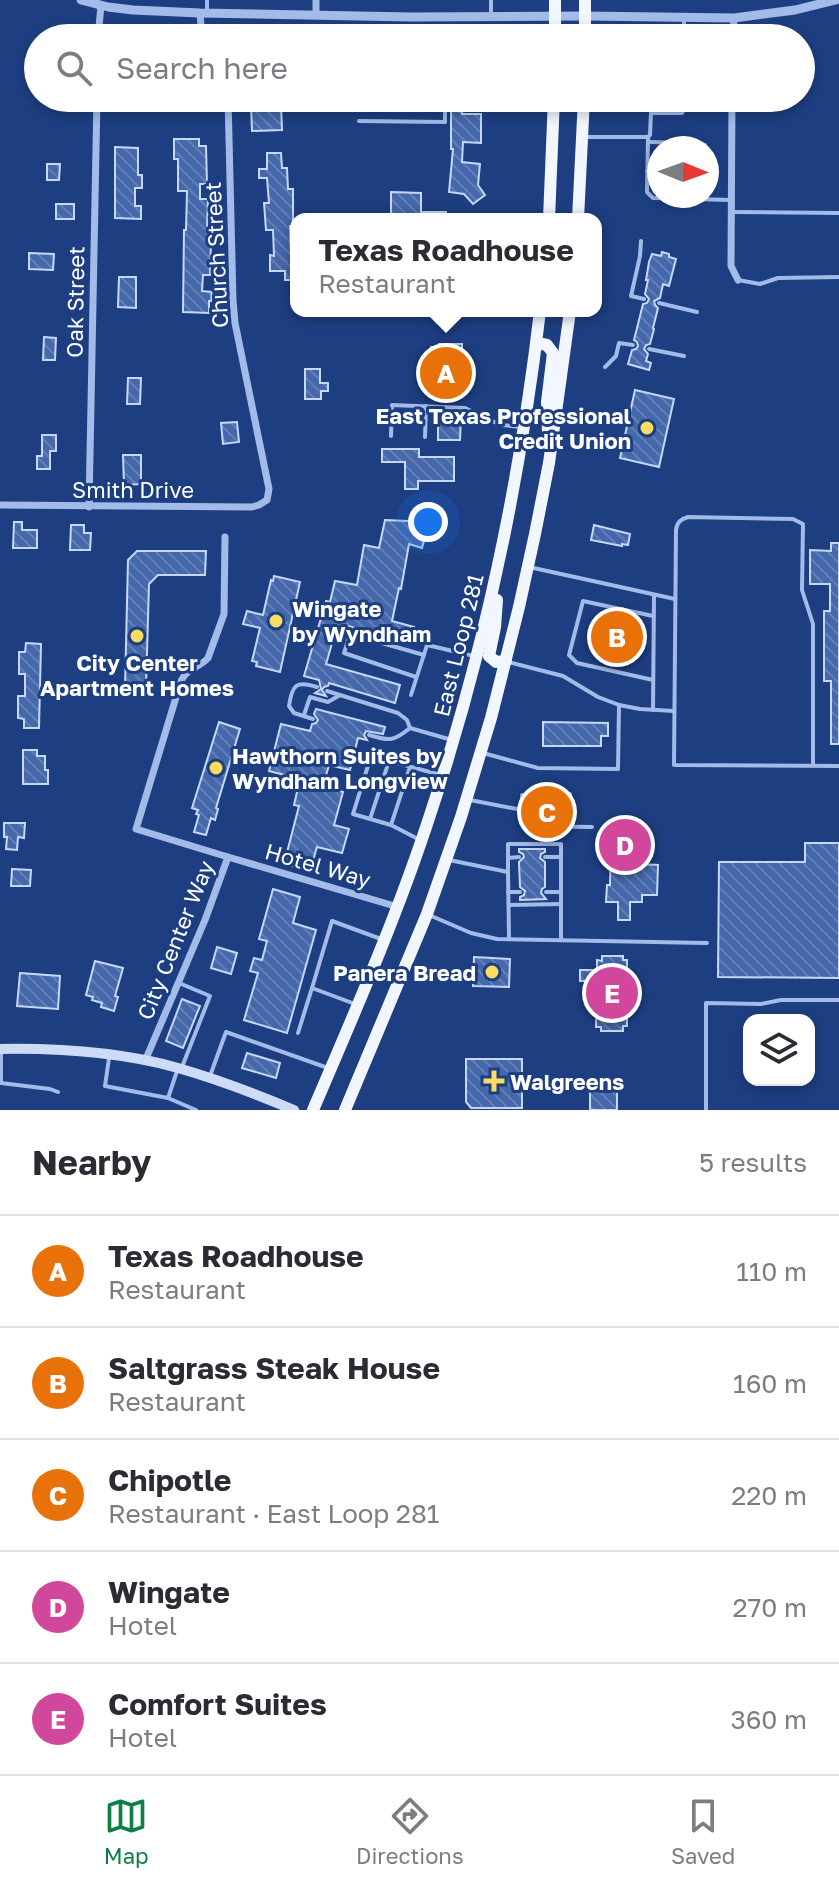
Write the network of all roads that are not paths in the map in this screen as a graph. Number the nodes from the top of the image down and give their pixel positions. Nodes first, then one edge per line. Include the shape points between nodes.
1 (81, 0) edge
2 (207, 0) edge
3 (316, 0) edge
4 (491, 0) edge
5 (555, 0) edge
6 (585, 0) edge
7 (836, 0) edge
8 (106, 4) edge
9 (204, 13) junction
10 (316, 15) junction
11 (585, 16) junction
12 (491, 17) junction
13 (555, 17) junction
14 (684, 17) junction
15 (734, 18) junction
16 (101, 24) edge
17 (201, 24) edge
18 (555, 24) edge
19 (585, 24) edge
20 (684, 24) edge
21 (734, 24) edge
22 (97, 112) edge
23 (228, 112) edge
24 (445, 112) edge
25 (553, 112) edge
26 (584, 112) edge
27 (683, 112) edge
28 (732, 112) edge
29 (651, 113) joint
30 (359, 121) dead end
31 (650, 136) edge
32 (583, 137) junction
33 (647, 140) edge
34 (719, 200) edge
35 (731, 200) junction
36 (731, 212) junction
37 (549, 213) edge
38 (578, 213) edge
39 (839, 213) edge
40 (641, 241) dead end
41 (839, 277) edge
42 (738, 280) joint
43 (644, 299) dead end
44 (659, 303) dead end
45 (697, 312) dead end
46 (539, 317) edge
47 (569, 317) edge
48 (537, 343) junction
49 (633, 345) dead end
50 (649, 349) dead end
51 (684, 356) dead end
52 (605, 367) dead end
53 (426, 406) junction
54 (524, 428) junction
55 (391, 436) dead end
56 (425, 437) dead end
57 (549, 463) junction
58 (265, 502) joint
59 (0, 505) edge
60 (89, 507) junction
61 (225, 537) dead end
62 (501, 557) junction
63 (528, 567) junction
64 (654, 595) junction
65 (675, 599) junction
66 (653, 616) junction
67 (424, 655) junction
68 (477, 657) junction
69 (506, 661) junction
70 (416, 677) junction
71 (653, 680) junction
72 (317, 687) dead end
73 (327, 691) dead end
74 (340, 695) junction
75 (411, 695) dead end
76 (619, 705) junction
77 (653, 710) junction
78 (674, 711) junction
79 (304, 716) junction
80 (313, 719) dead end
81 (410, 728) junction
82 (369, 735) dead end
83 (454, 741) junction
84 (481, 752) junction
85 (389, 761) junction
86 (813, 766) junction
87 (839, 766) edge
88 (410, 767) junction
89 (443, 776) junction
90 (466, 799) junction
91 (522, 810) junction
92 (370, 819) junction
93 (391, 825) junction
94 (570, 826) junction
95 (592, 827) dead end
96 (422, 840) junction
97 (228, 857) junction
98 (519, 857) dead end
99 (545, 857) dead end
100 (561, 857) junction
101 (508, 858) junction
102 (446, 859) junction
103 (508, 872) junction
104 (508, 892) junction
105 (520, 892) dead end
106 (546, 892) dead end
107 (561, 892) junction
108 (561, 904) junction
109 (509, 905) junction
110 (398, 907) junction
111 (427, 914) junction
112 (509, 939) junction
113 (383, 940) junction
114 (561, 940) junction
115 (707, 943) dead end
116 (178, 982) junction
117 (312, 988) junction
118 (839, 1000) edge
119 (358, 1005) junction
120 (298, 1033) dead end
121 (0, 1049) edge
122 (109, 1055) junction
123 (145, 1061) junction
124 (180, 1069) junction
125 (330, 1069) junction
126 (210, 1079) junction
127 (1, 1083) edge
128 (58, 1092) dead end
129 (168, 1098) junction
130 (196, 1110) edge
131 (294, 1110) edge
132 (313, 1110) edge
133 (345, 1110) edge
134 (706, 1110) edge

1 - 8 street
2 - 9 lane
3 - 10 street
4 - 12 lane
5 - 13 highway
6 - 11 highway
7 - 15 street
8 - 9 street
8 - 16 street
9 - 10 street
9 - 17 street
10 - 12 street
11 - 13 street
11 - 14 street
11 - 19 highway
12 - 13 street
13 - 18 highway
14 - 15 street
14 - 20 lane
15 - 21 street
22 - 60 street, Oak Street
23 - 58 street, Church Street via 234,311 269,489
24 - 30 lane via 445,122
25 - 37 highway
26 - 32 highway
27 - 29 lane
28 - 35 street
29 - 31 lane
32 - 33 lane
32 - 38 highway
34 - 35 lane
35 - 36 street
36 - 39 lane
36 - 42 street via 731,266
40 - 43 lane via 631,296
41 - 42 lane via 778,278 760,284
44 - 45 lane
46 - 48 highway, East Loop 281
47 - 57 highway
48 - 54 highway, East Loop 281
48 - 57 highway via 553,353 547,402
49 - 52 lane via 619,343
50 - 51 lane
53 - 54 lane via 465,408 501,425
53 - 55 lane via 392,405
53 - 56 lane
54 - 62 highway, East Loop 281
57 - 63 highway
58 - 60 street, Smith Drive via 252,507
59 - 60 street, Smith Drive
61 - 97 street, City Center Way via 223,619 208,658 184,676 136,829
62 - 68 highway, East Loop 281
62 - 69 highway via 489,654 493,661
63 - 64 lane
63 - 69 highway
64 - 65 lane
64 - 66 lane
65 - 78 lane
65 - 86 lane via 676,530 682,519 801,522 802,590 813,624
66 - 71 lane
66 - 71 lane via 583,601 569,655 577,663
67 - 68 lane via 427,645
67 - 70 lane
67 - 70 lane via 350,634 344,653
68 - 83 highway, East Loop 281
69 - 76 lane via 563,676
69 - 84 highway
70 - 75 lane
71 - 77 lane
72 - 79 lane via 294,688 289,706
73 - 74 lane
74 - 79 lane via 328,702 310,697
74 - 81 lane via 398,713
76 - 77 lane
76 - 84 lane via 618,769 538,768
77 - 78 lane
78 - 86 lane via 674,765
79 - 80 lane
81 - 82 lane via 390,740
81 - 83 lane
83 - 89 highway, East Loop 281
84 - 90 highway
85 - 88 lane
85 - 92 lane
85 - 92 lane via 371,756 353,814
86 - 87 lane
88 - 89 lane
88 - 93 lane
89 - 96 highway, East Loop 281
90 - 91 lane
90 - 102 highway
91 - 94 lane via 523,826
91 - 94 lane via 522,795 570,794
92 - 93 lane
93 - 96 lane
94 - 95 lane
96 - 110 highway, East Loop 281
97 - 110 street, Hotel Way
97 - 116 street, City Center Way
98 - 101 lane
99 - 100 lane
100 - 101 lane via 561,844 508,844
100 - 107 lane
101 - 103 lane
102 - 103 lane
102 - 111 highway
103 - 104 lane
104 - 105 lane
104 - 109 lane
106 - 107 lane
107 - 108 lane
108 - 109 lane
108 - 114 lane
109 - 112 lane
110 - 113 highway, East Loop 281
111 - 112 lane via 484,937
111 - 133 highway
112 - 114 lane
113 - 117 lane via 332,921
113 - 119 highway, East Loop 281
114 - 115 lane
116 - 123 street, City Center Way
116 - 124 lane via 210,996
117 - 119 lane
117 - 120 lane
118 - 134 lane via 706,1003
119 - 125 highway, East Loop 281
121 - 122 main road
121 - 127 lane
122 - 123 main road
122 - 129 lane via 105,1086
123 - 124 main road
124 - 126 main road
124 - 129 lane
125 - 126 lane via 226,1032
125 - 132 highway, East Loop 281
126 - 131 main road
127 - 128 lane
129 - 130 lane

